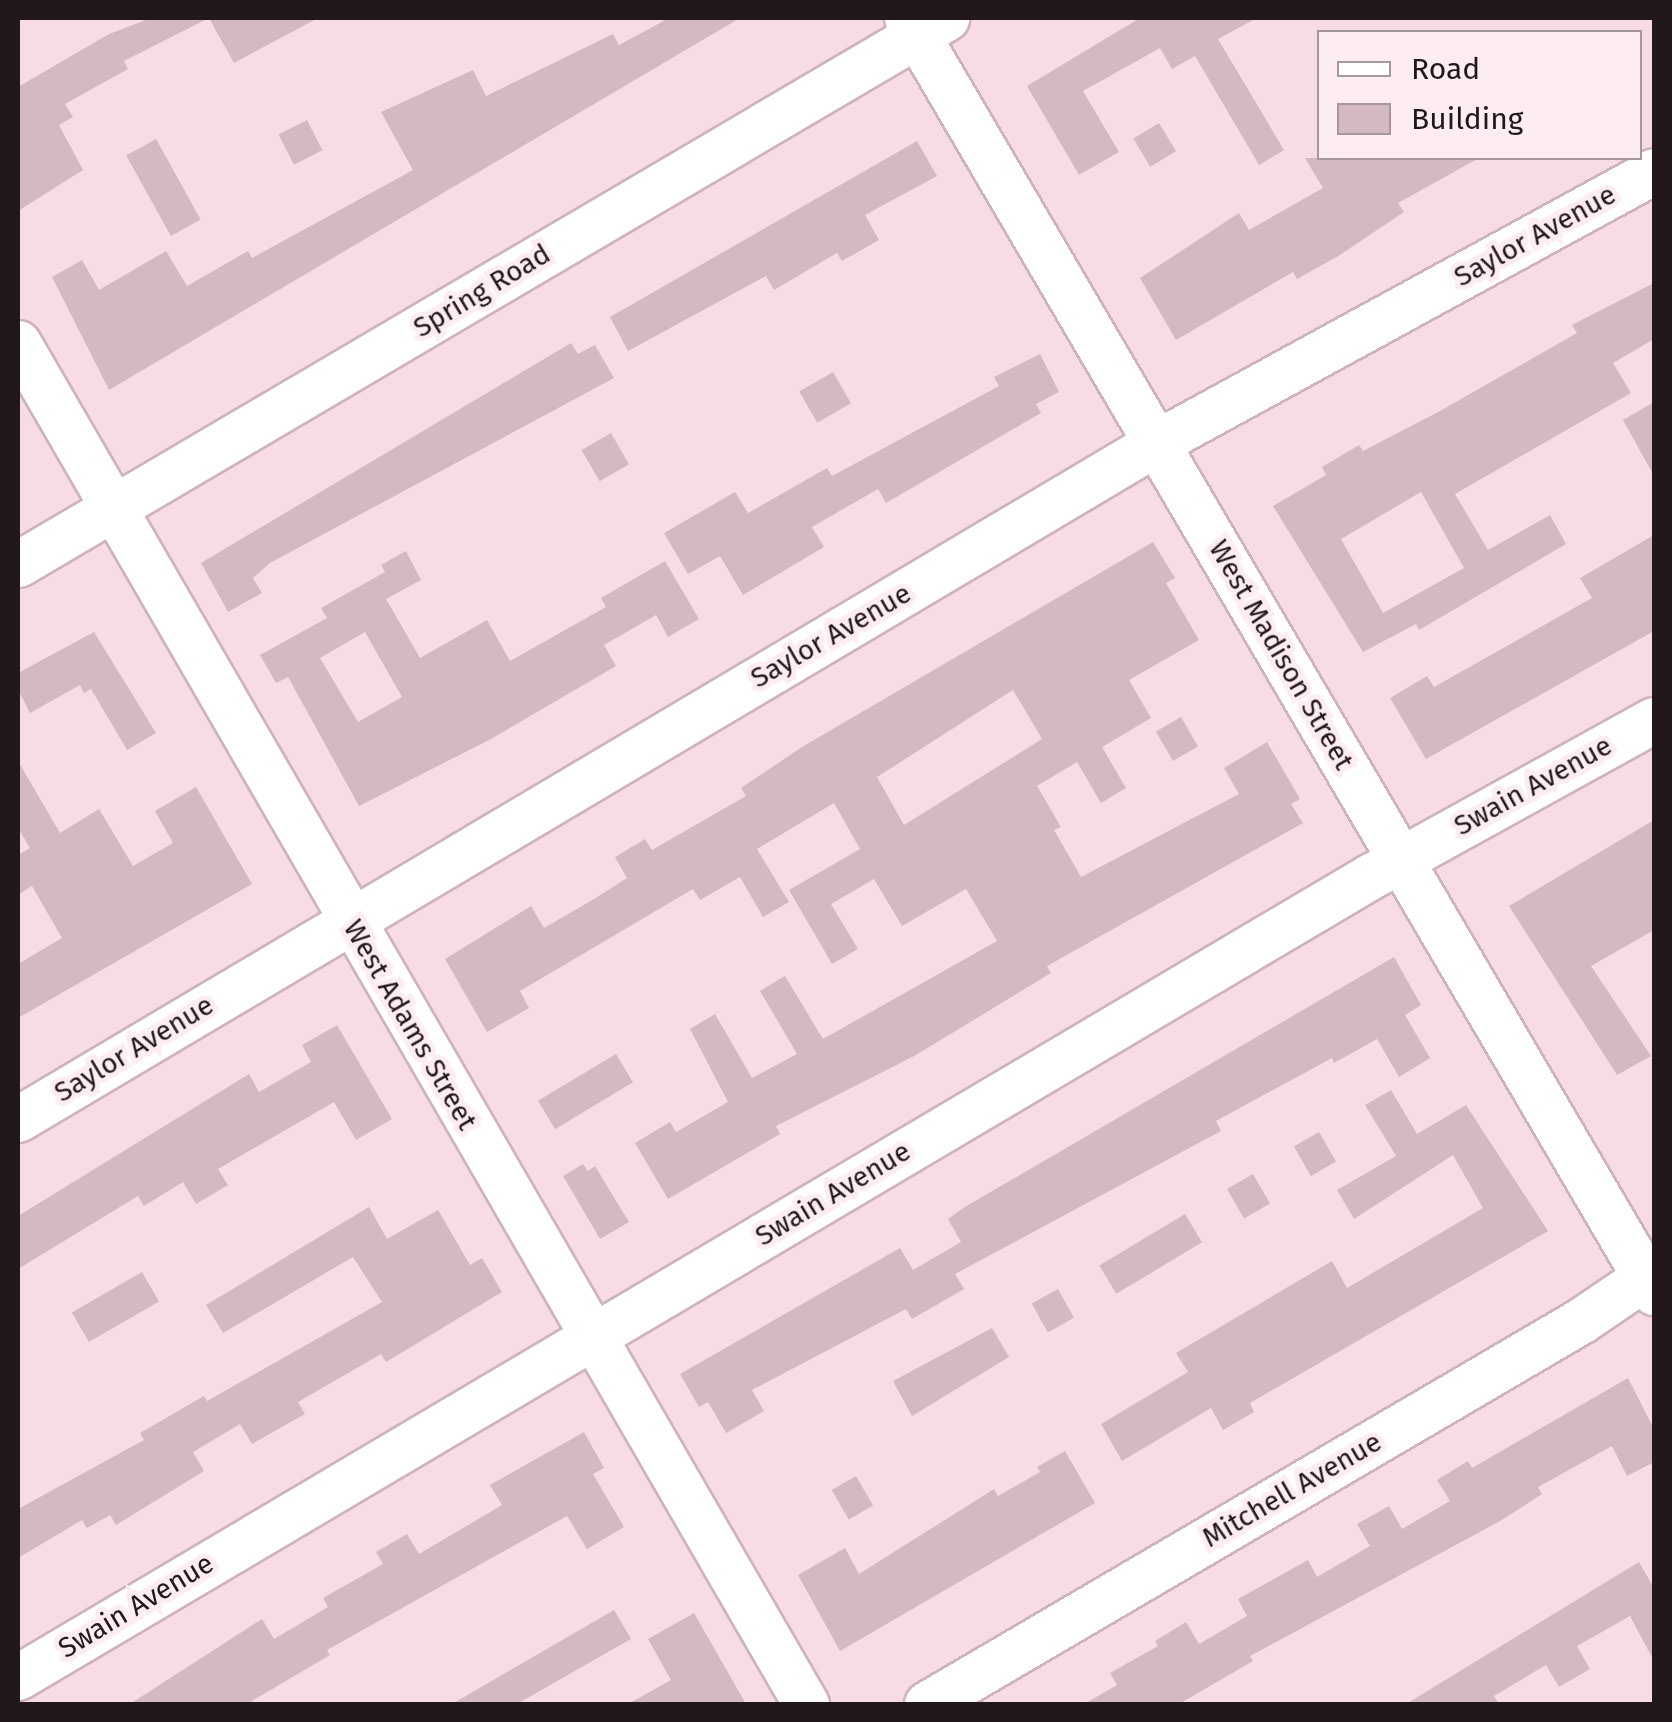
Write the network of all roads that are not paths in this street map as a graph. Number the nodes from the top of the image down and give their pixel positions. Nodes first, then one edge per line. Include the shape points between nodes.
1 (923, 23) edge
2 (1654, 171) edge
3 (18, 343) edge
4 (1156, 442) junction
5 (112, 510) junction
6 (18, 564) edge
7 (1654, 720) edge
8 (1401, 859) junction
9 (349, 921) junction
10 (18, 1119) edge
11 (1651, 1279) edge
12 (591, 1335) junction
13 (18, 1677) edge
14 (806, 1704) edge
15 (927, 1704) edge

1 - 4 street, West Madison Street
1 - 5 street, Spring Road
2 - 4 street, Saylor Avenue
3 - 5 street, West Adams Street
4 - 8 street, West Madison Street
4 - 9 street, Saylor Avenue
5 - 6 street, Spring Road
5 - 9 street, West Adams Street
7 - 8 street, Swain Avenue
8 - 11 street, West Madison Street
8 - 12 street, Swain Avenue
9 - 10 street, Saylor Avenue
9 - 12 street, West Adams Street
11 - 15 street, Mitchell Avenue
12 - 13 street, Swain Avenue
12 - 14 street, West Adams Street

